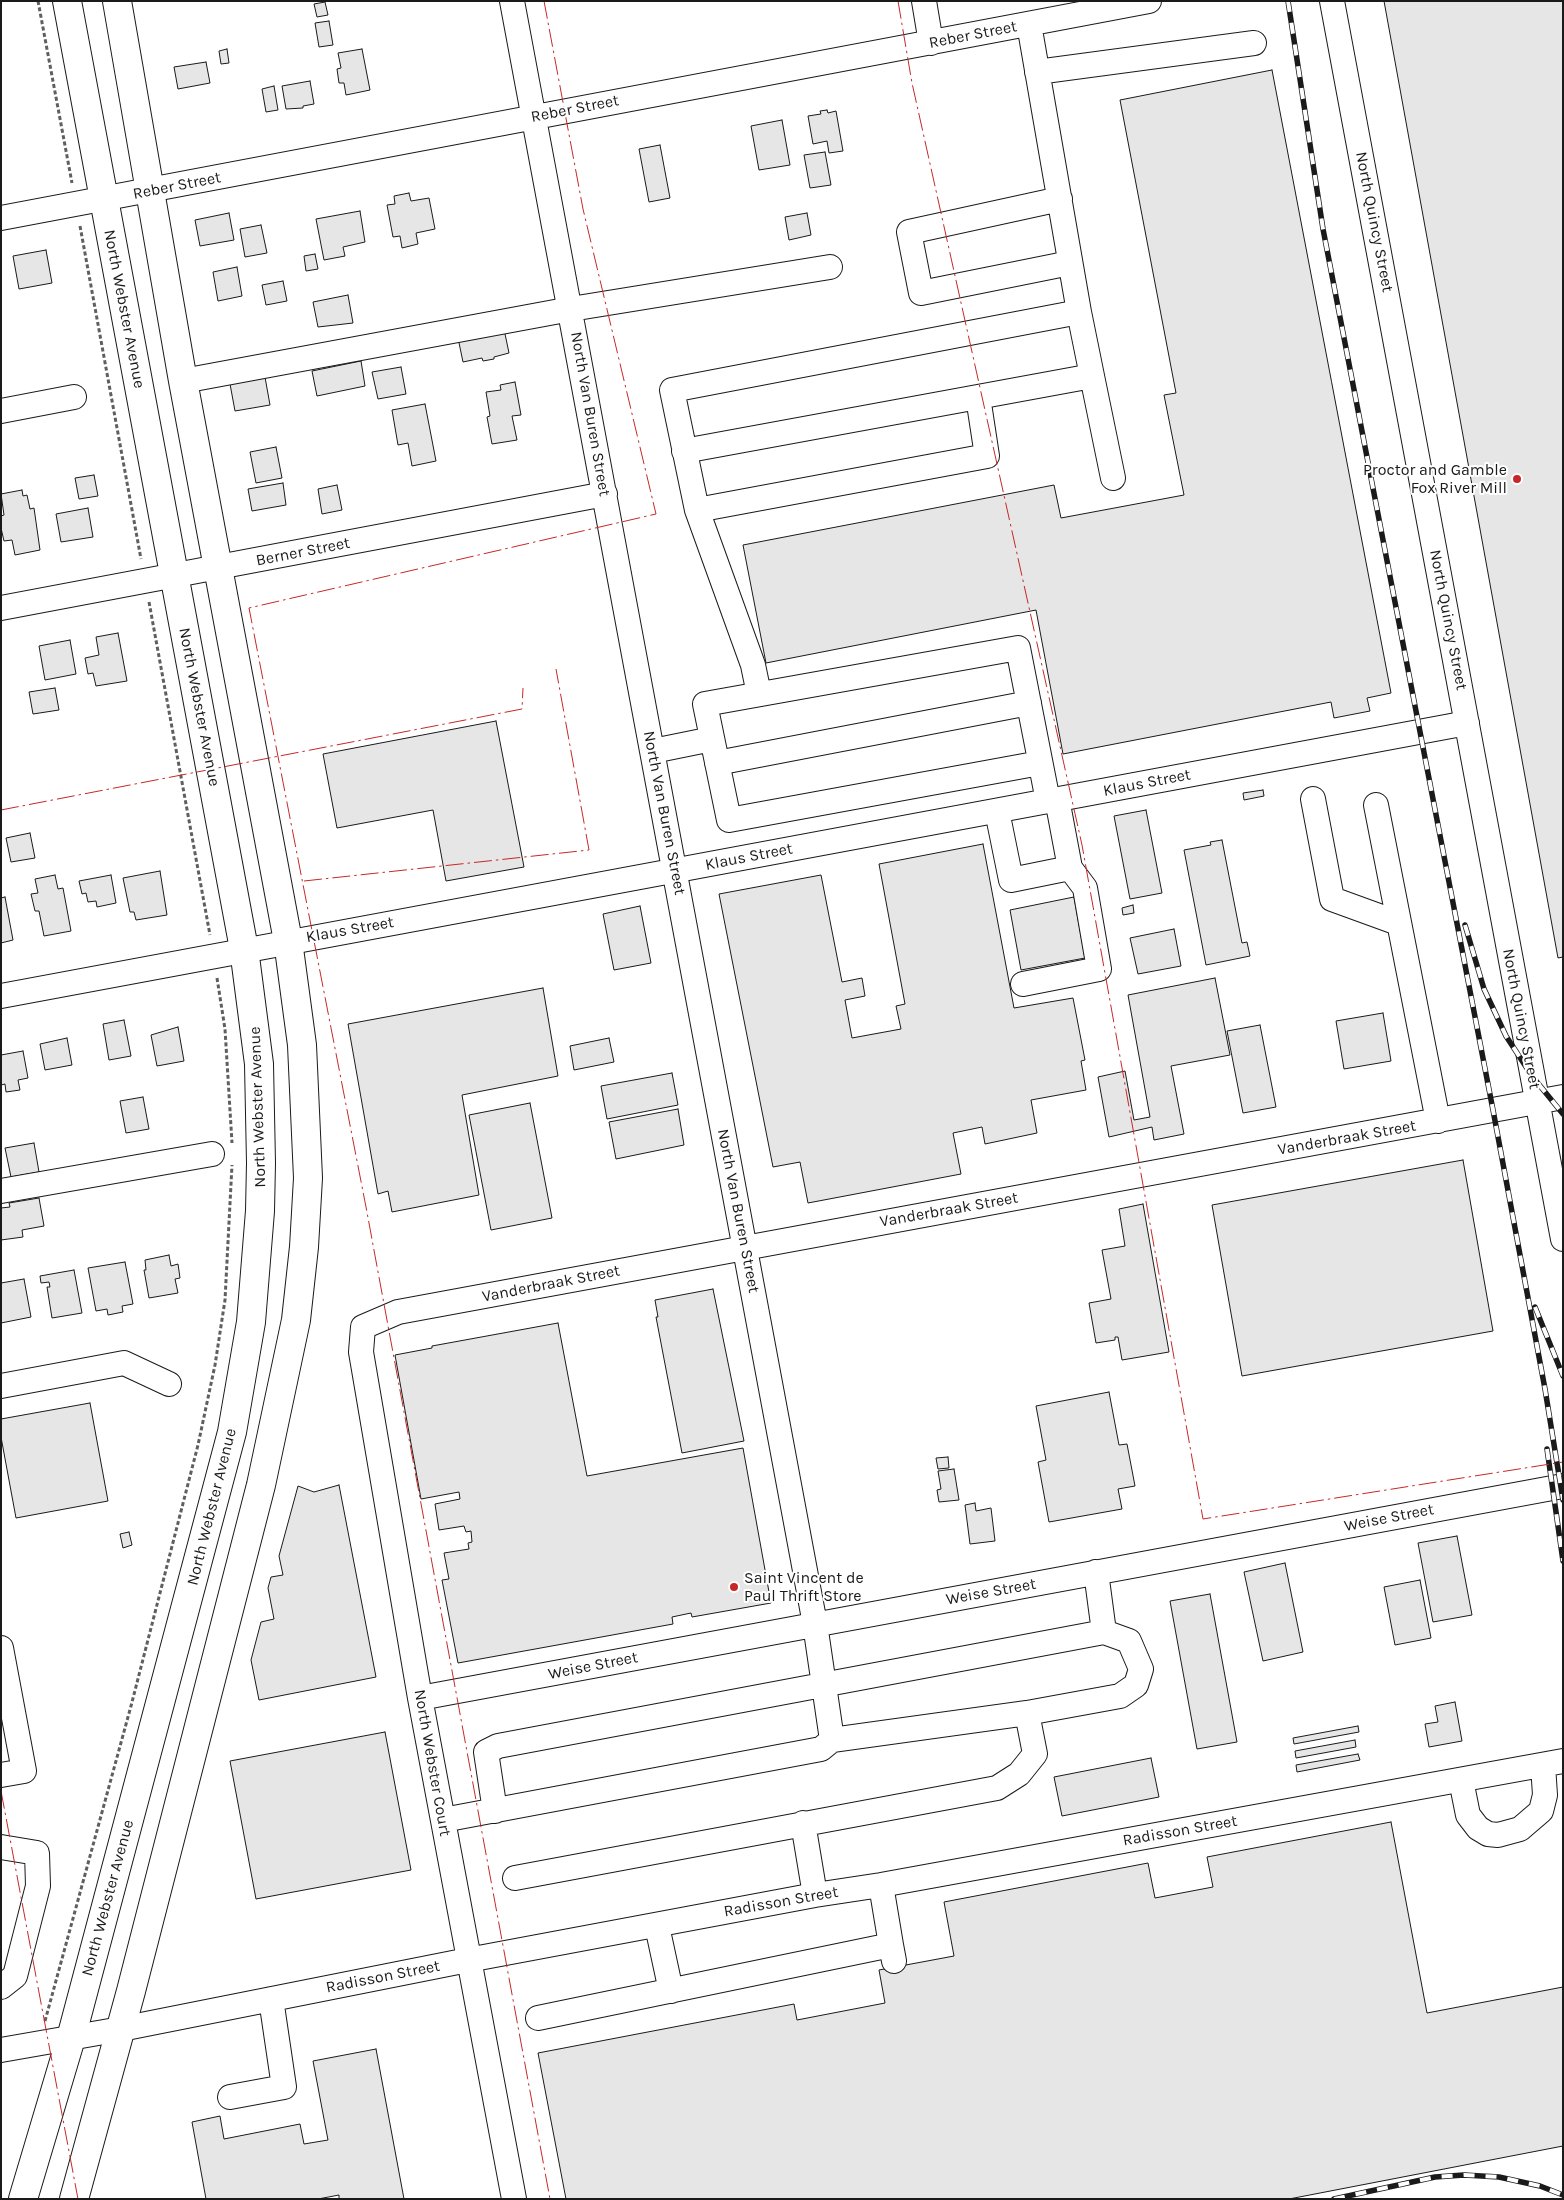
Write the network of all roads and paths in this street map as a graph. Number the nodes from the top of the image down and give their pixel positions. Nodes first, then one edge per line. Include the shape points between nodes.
1 (38, 1) edge
2 (67, 1) edge
3 (117, 1) edge
4 (512, 1) edge
5 (924, 1) edge
6 (1332, 1) edge
7 (1142, 2) edge
8 (1029, 24) junction
9 (930, 43) junction
10 (1254, 43) dead end
11 (1038, 72) junction
12 (534, 117) junction
13 (151, 191) junction
14 (104, 199) junction
15 (1060, 199) junction
16 (76, 204) junction
17 (1, 218) edge
18 (1070, 263) junction
19 (830, 267) dead end
20 (572, 309) junction
21 (1079, 312) junction
22 (1092, 376) junction
23 (183, 381) junction
24 (74, 397) dead end
25 (978, 397) junction
26 (1, 411) edge
27 (684, 450) junction
28 (1113, 478) dead end
29 (605, 494) junction
30 (698, 510) junction
31 (218, 568) junction
32 (174, 576) junction
33 (145, 582) junction
34 (1, 608) edge
35 (760, 694) junction
36 (1028, 703) junction
37 (1467, 723) junction
38 (712, 739) junction
39 (653, 750) junction
40 (1040, 763) junction
41 (718, 764) junction
42 (1312, 799) dead end
43 (1052, 800) junction
44 (1376, 805) dead end
45 (998, 810) junction
46 (1070, 868) junction
47 (675, 871) junction
48 (1398, 923) junction
49 (288, 941) junction
50 (244, 950) junction
51 (213, 955) junction
52 (1024, 984) dead end
53 (1, 996) edge
54 (1563, 1097) edge
55 (1537, 1100) junction
56 (1438, 1122) junction
57 (225, 1154) junction
58 (1, 1191) edge
59 (1563, 1238) edge
60 (745, 1248) junction
61 (363, 1327) joint
62 (169, 1384) dead end
63 (1, 1386) edge
64 (1563, 1486) edge
65 (1096, 1572) junction
66 (816, 1624) junction
67 (1104, 1632) junction
68 (1, 1648) edge
69 (824, 1684) junction
70 (420, 1698) junction
71 (1027, 1713) junction
72 (832, 1740) junction
73 (1553, 1763) edge
74 (1, 1775) edge
75 (1461, 1780) junction
76 (495, 1811) junction
77 (442, 1820) junction
78 (803, 1823) junction
79 (1, 1848) edge
80 (514, 1878) dead end
81 (881, 1885) junction
82 (815, 1895) junction
83 (657, 1926) junction
84 (468, 1960) junction
85 (8, 1982) edge
86 (672, 1991) junction
87 (271, 2000) junction
88 (538, 2018) dead end
89 (121, 2029) junction
90 (71, 2038) junction
91 (39, 2043) junction
92 (1, 2050) edge
93 (230, 2098) dead end
94 (23, 2199) edge
95 (74, 2199) edge
96 (514, 2199) edge

1 - 16 path
2 - 14 main road, North Webster Avenue
3 - 13 main road
4 - 12 street, North Van Buren Street
5 - 9 street
6 - 37 street, North Quincy Street
7 - 8 street, Reber Street
8 - 9 street, Reber Street
8 - 11 street
9 - 12 street, Reber Street
10 - 11 street
11 - 15 street
12 - 13 street, Reber Street
12 - 20 street, North Van Buren Street
13 - 14 street, Reber Street
13 - 23 main road
14 - 16 street, Reber Street
14 - 32 main road, North Webster Avenue
15 - 18 street
15 - 18 street via 909,232 921,293
16 - 17 street, Reber Street
16 - 33 path
18 - 21 street
19 - 20 street
20 - 23 street
20 - 29 street, North Van Buren Street
21 - 22 street
21 - 27 street via 672,390
22 - 25 street
22 - 28 street
23 - 31 main road
24 - 26 street
25 - 27 street
25 - 30 street via 987,456
27 - 30 street
29 - 31 street, Berner Street
29 - 39 street, North Van Buren Street
30 - 35 street via 753,665
31 - 32 street, Berner Street
31 - 49 main road
32 - 33 street, Berner Street
32 - 50 main road, North Webster Avenue
33 - 34 street, Berner Street
33 - 51 path
35 - 36 street via 1018,648
35 - 38 street via 705,704
36 - 40 street
36 - 41 street
37 - 43 street, Klaus Street
37 - 55 street, North Quincy Street
38 - 39 street
38 - 41 street
39 - 47 street, North Van Buren Street
40 - 41 street via 730,820
40 - 43 street
42 - 48 street via 1332,899
43 - 45 street, Klaus Street
43 - 46 street
44 - 48 street
45 - 46 street via 1011,880
45 - 47 street, Klaus Street
46 - 52 street via 1085,888 1099,969
47 - 49 street, Klaus Street
47 - 60 street, North Van Buren Street
48 - 56 street
49 - 50 street, Klaus Street
49 - 89 main road via 300,1029 308,1169 296,1320 260,1485
50 - 51 street, Klaus Street
50 - 90 main road, North Webster Avenue via 259,1064 262,1163 257,1257 246,1360 220,1481
51 - 53 street, Klaus Street
51 - 57 path via 225,1029
54 - 55 street, Vanderbraak Street
55 - 56 street, Vanderbraak Street
55 - 59 street, North Quincy Street
56 - 60 street, Vanderbraak Street
57 - 58 street
57 - 91 path via 225,1300 216,1365 131,1706
60 - 61 street, Vanderbraak Street via 398,1312
60 - 66 street, North Van Buren Street
61 - 70 street, North Webster Court via 361,1352
62 - 63 street via 124,1363
64 - 65 street, Weise Street
65 - 66 street, Weise Street
65 - 67 street
66 - 69 street, North Van Buren Street
66 - 70 street, Weise Street
67 - 69 street
67 - 71 street via 1129,1641 1141,1669 1136,1685 1120,1696
68 - 74 street via 24,1771
69 - 72 street, North Van Buren Street
69 - 76 street via 498,1746 486,1752
70 - 77 street, North Webster Court
71 - 72 street
71 - 78 street via 1036,1754 1019,1774 997,1788
72 - 76 street via 821,1749
73 - 75 street, Radisson Street
73 - 75 street via 1541,1811 1520,1830 1498,1835 1478,1828 1468,1815
75 - 81 street, Radisson Street
76 - 77 street
77 - 84 street, North Webster Court
78 - 80 street
78 - 82 street
79 - 85 street via 37,1853 38,1886
81 - 82 street, Radisson Street
81 - 86 street via 893,1953
82 - 83 street, Radisson Street
83 - 84 street, Radisson Street
83 - 86 street
84 - 87 street, Radisson Street
84 - 96 street, North Webster Court
86 - 88 street
87 - 89 street, Radisson Street
87 - 93 street via 284,2087
89 - 90 street, Radisson Street
89 - 95 main road
90 - 91 street, Radisson Street
90 - 94 main road, North Webster Avenue
91 - 92 street, Radisson Street

